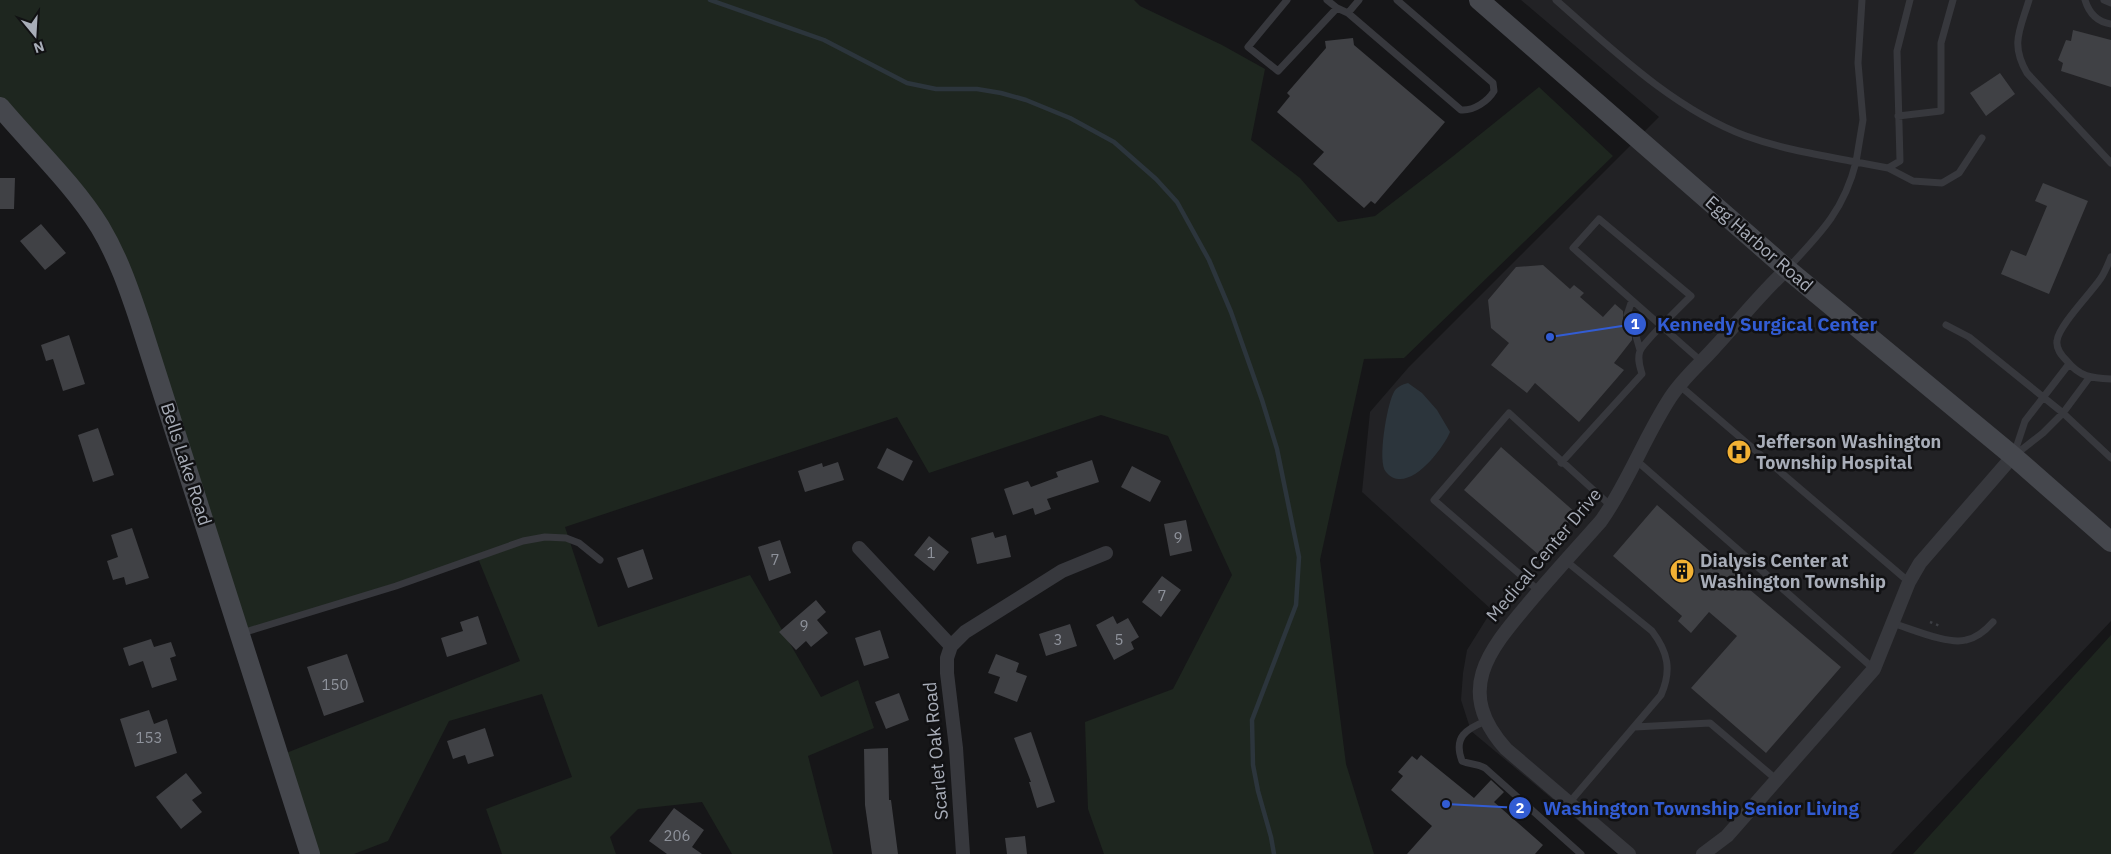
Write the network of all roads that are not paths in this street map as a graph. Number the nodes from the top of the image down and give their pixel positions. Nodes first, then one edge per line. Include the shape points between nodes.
1 (1287, 0) edge
2 (1327, 0) edge
3 (1359, 0) edge
4 (1397, 0) edge
5 (1479, 0) edge
6 (1556, 0) edge
7 (1862, 0) edge
8 (1910, 0) edge
9 (1953, 0) edge
10 (2029, 0) edge
11 (2085, 0) edge
12 (2104, 0) edge
13 (2111, 3) edge
14 (1337, 8) junction
15 (1348, 13) junction
16 (2111, 24) edge
17 (1, 109) edge
18 (1898, 116) junction
19 (1982, 138) dead end
20 (1856, 162) junction
21 (2111, 163) edge
22 (1888, 168) junction
23 (2111, 257) edge
24 (1787, 269) junction
25 (1632, 300) junction
26 (1627, 314) dead end
27 (1946, 325) dead end
28 (1662, 326) junction
29 (1636, 336) dead end
30 (1640, 350) junction
31 (1701, 361) junction
32 (2069, 364) junction
33 (2089, 378) junction
34 (2111, 379) edge
35 (1679, 385) junction
36 (2043, 396) junction
37 (2063, 413) junction
38 (2013, 456) junction
39 (2111, 458) edge
40 (1637, 461) junction
41 (1562, 463) junction
42 (1611, 507) junction
43 (2111, 542) edge
44 (859, 548) dead end
45 (1106, 553) dead end
46 (600, 560) dead end
47 (1566, 561) junction
48 (1908, 582) junction
49 (1539, 591) junction
50 (1993, 622) dead end
51 (1892, 623) junction
52 (239, 634) junction
53 (951, 646) junction
54 (1874, 669) junction
55 (1486, 720) junction
56 (1636, 727) junction
57 (1777, 780) junction
58 (1569, 803) junction
59 (1622, 852) edge
60 (310, 854) edge
61 (963, 854) edge
62 (1581, 854) edge
63 (1703, 854) edge

1 - 14 lane via 1248,47 1278,71
2 - 14 lane
3 - 15 lane
4 - 15 lane via 1493,83 1491,96 1475,108 1461,110
5 - 24 main road, Egg Harbor Road
6 - 20 lane via 1670,95 1713,122 1770,144
7 - 20 lane via 1858,63 1863,120
8 - 18 lane via 1897,51
9 - 18 lane via 1941,43 1941,111
10 - 21 lane via 2016,42 2019,60 2027,73
11 - 16 lane via 2093,16
12 - 13 lane
14 - 15 lane
17 - 52 main road, Bells Lake Road via 82,202 116,257 140,322
18 - 22 lane via 1900,161
19 - 22 lane via 1960,174 1942,182 1913,181
20 - 22 lane
20 - 24 lane via 1850,184 1835,214
23 - 32 lane via 2102,277 2058,335 2058,349
24 - 31 street, Medical Center Drive
24 - 38 main road, Egg Harbor Road
25 - 26 lane
25 - 28 lane
25 - 28 lane via 1573,248 1599,219 1691,296
27 - 36 lane via 1970,336
28 - 30 lane
28 - 31 lane
29 - 30 lane
30 - 41 lane via 1642,374
31 - 35 street, Medical Center Drive
32 - 33 lane
32 - 36 lane
33 - 34 lane
33 - 37 lane
35 - 40 street, Medical Center Drive
35 - 48 lane
36 - 37 lane
36 - 38 lane via 2025,420
37 - 38 lane via 2044,434
37 - 39 lane
38 - 43 main road, Egg Harbor Road
38 - 48 street via 1927,554
40 - 42 street, Medical Center Drive
40 - 54 lane
41 - 42 lane
41 - 49 lane via 1509,413 1434,500
42 - 47 street, Medical Center Drive
44 - 53 street
45 - 53 street via 1062,571 965,632
46 - 52 lane via 579,543 566,538 530,540 396,586
47 - 49 street, Medical Center Drive
47 - 56 lane via 1652,631 1659,641 1667,666 1667,680 1661,695
48 - 51 street
49 - 55 street, Medical Center Drive via 1502,635 1486,661 1480,691
50 - 51 lane via 1973,638 1958,641
51 - 54 street
52 - 60 main road, Bells Lake Road
53 - 61 street, Scarlet Oak Road via 947,673
54 - 57 street
55 - 58 street, Medical Center Drive via 1506,748
55 - 62 lane via 1466,730 1460,740 1458,750 1462,761 1485,768
56 - 57 lane via 1710,723
56 - 58 lane
57 - 63 street via 1727,836
58 - 59 street, Medical Center Drive

